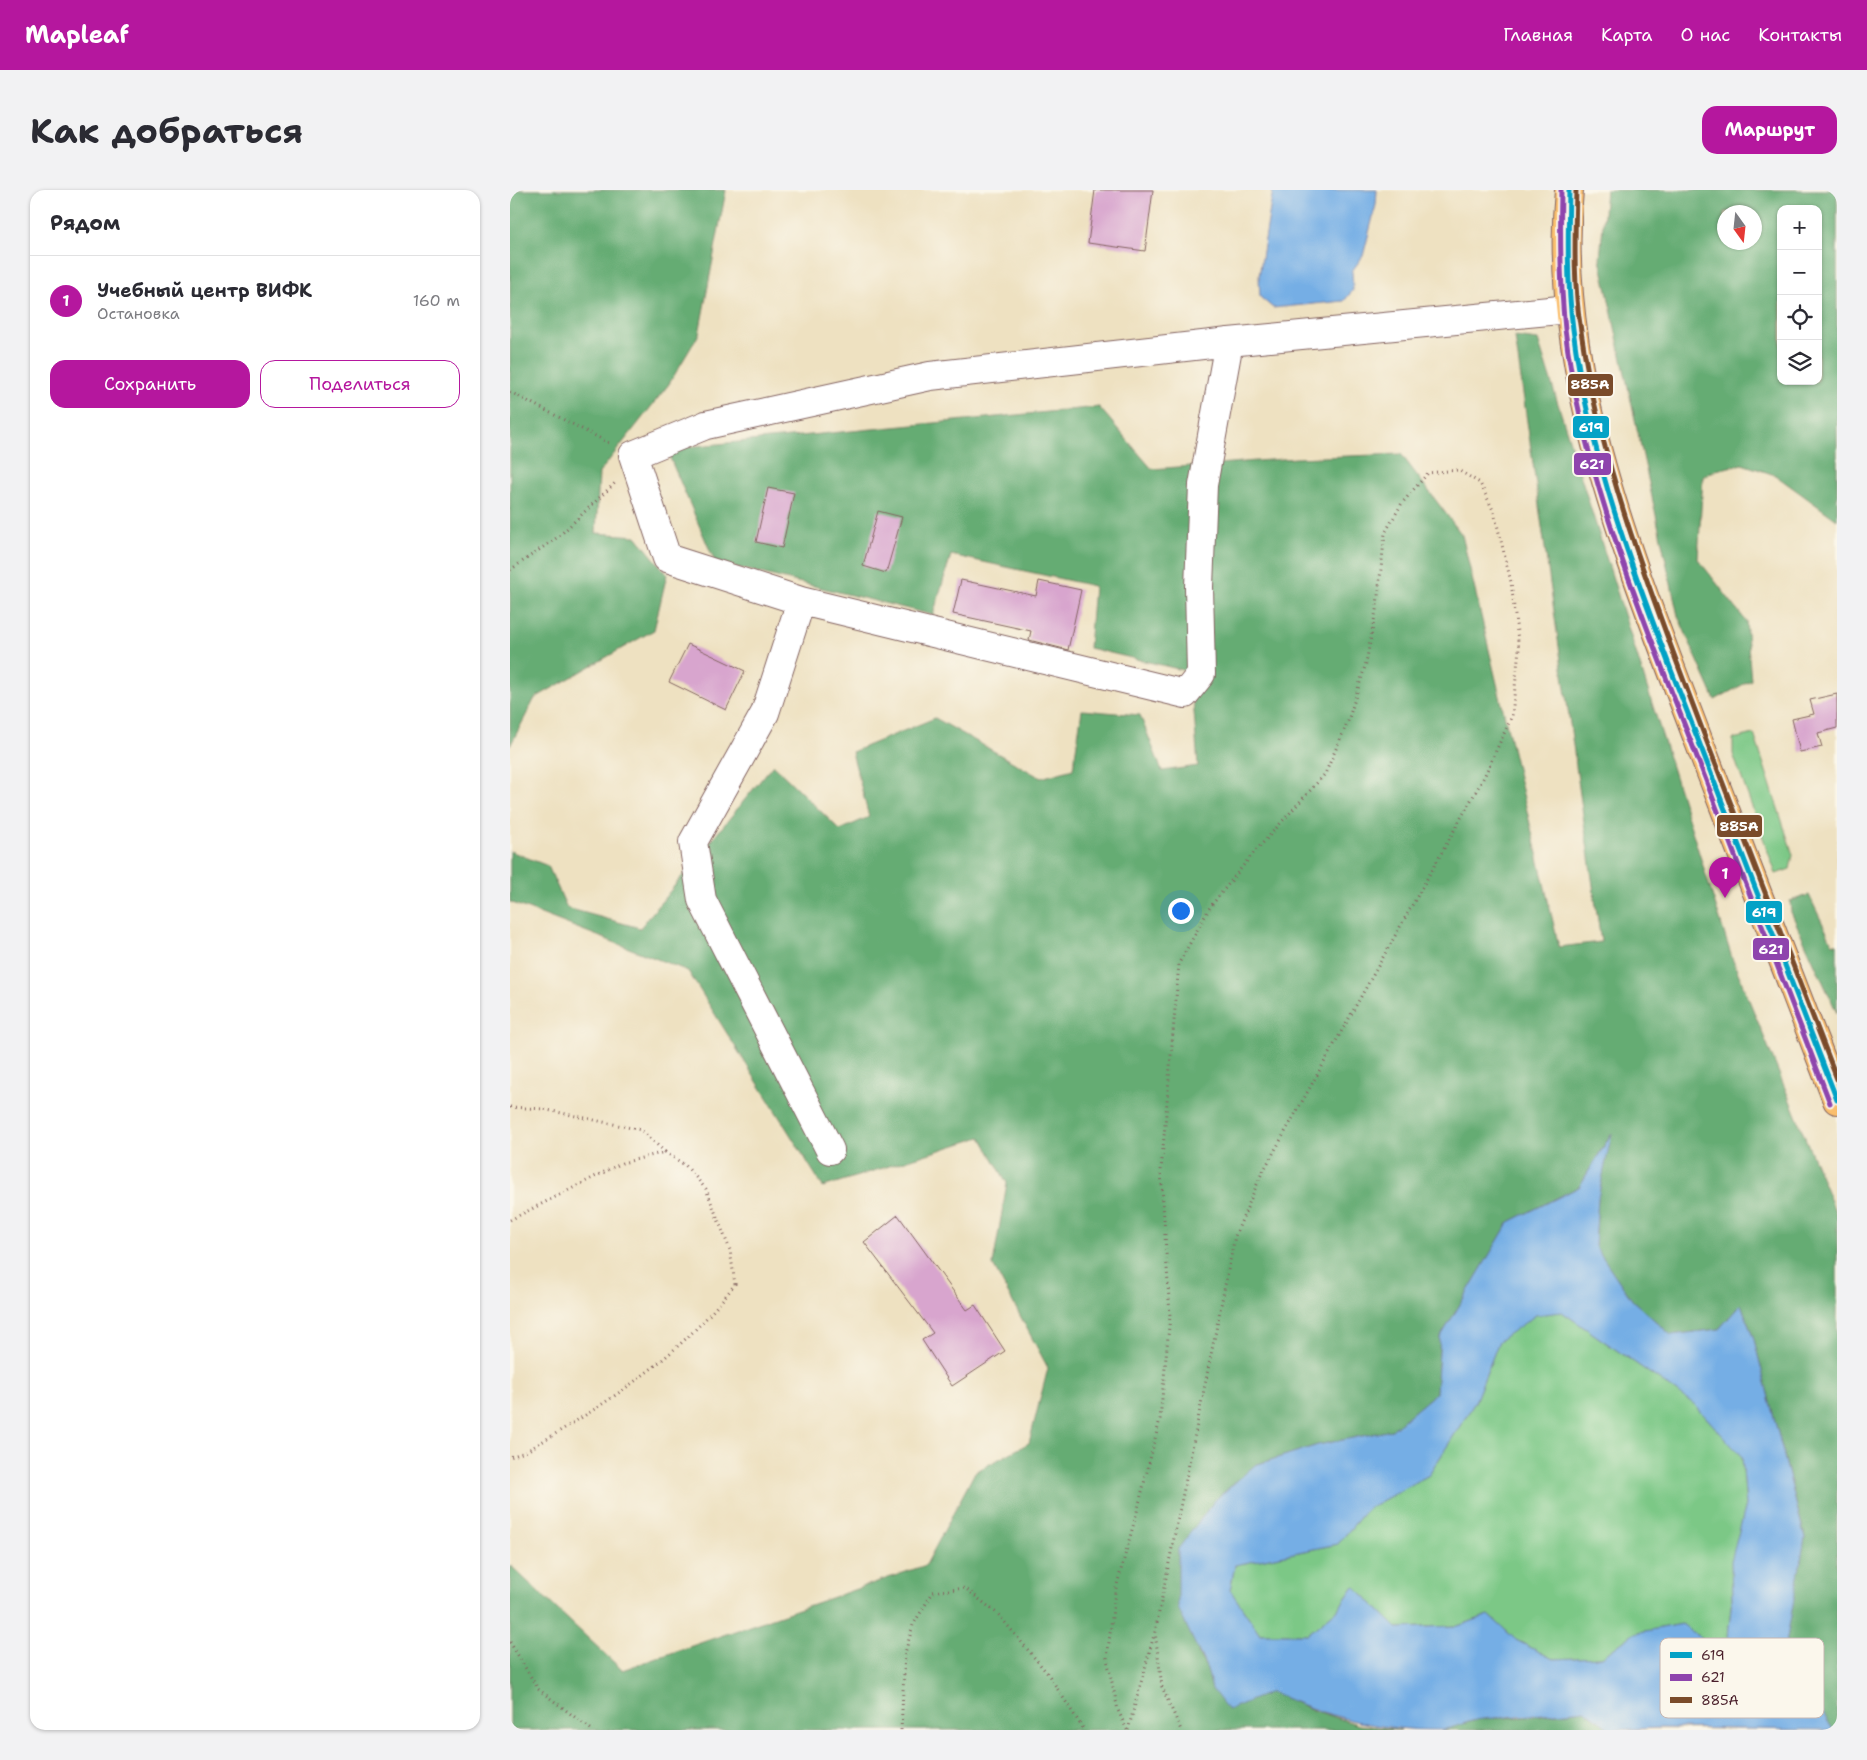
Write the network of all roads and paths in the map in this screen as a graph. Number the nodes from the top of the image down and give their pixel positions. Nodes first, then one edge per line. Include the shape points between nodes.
1 (1569, 190) edge
2 (1570, 310) junction
3 (1229, 342) junction
4 (510, 392) edge
5 (635, 460) junction
6 (510, 570) edge
7 (801, 601) junction
8 (1837, 1100) edge
9 (510, 1107) edge
10 (830, 1150) dead end
11 (665, 1152) junction
12 (510, 1220) edge
13 (510, 1457) edge
14 (1155, 1632) junction
15 (510, 1642) edge
16 (592, 1730) edge
17 (901, 1730) edge
18 (1084, 1730) edge
19 (1128, 1730) edge
20 (1181, 1730) edge

1 - 2 main road
2 - 3 lane
2 - 8 main road via 1582,380 1622,528 1672,670
3 - 5 lane via 930,376 706,425
3 - 7 lane via 1203,484 1199,587 1201,674 1184,694
4 - 5 path
5 - 6 path via 558,537
5 - 7 lane via 667,558
7 - 10 lane via 765,713 693,842 702,900
9 - 11 path via 544,1109 641,1130
11 - 12 path via 622,1163
11 - 13 path via 685,1165 706,1188 730,1250 735,1284 714,1312 672,1354 625,1390 525,1452
14 - 19 path
14 - 19 path via 1235,1236 1261,1175 1484,777 1512,716 1519,649 1511,582 1490,505 1480,483 1458,470 1428,473 1402,503 1385,533 1366,663 1348,721 1325,774 1210,907 1179,963 1161,1171 1170,1316 1160,1419 1115,1592 1107,1659 1118,1710
14 - 20 path via 1162,1687
15 - 16 path via 538,1689
17 - 18 path via 906,1653 913,1625 933,1592 966,1588 998,1614 1048,1674

